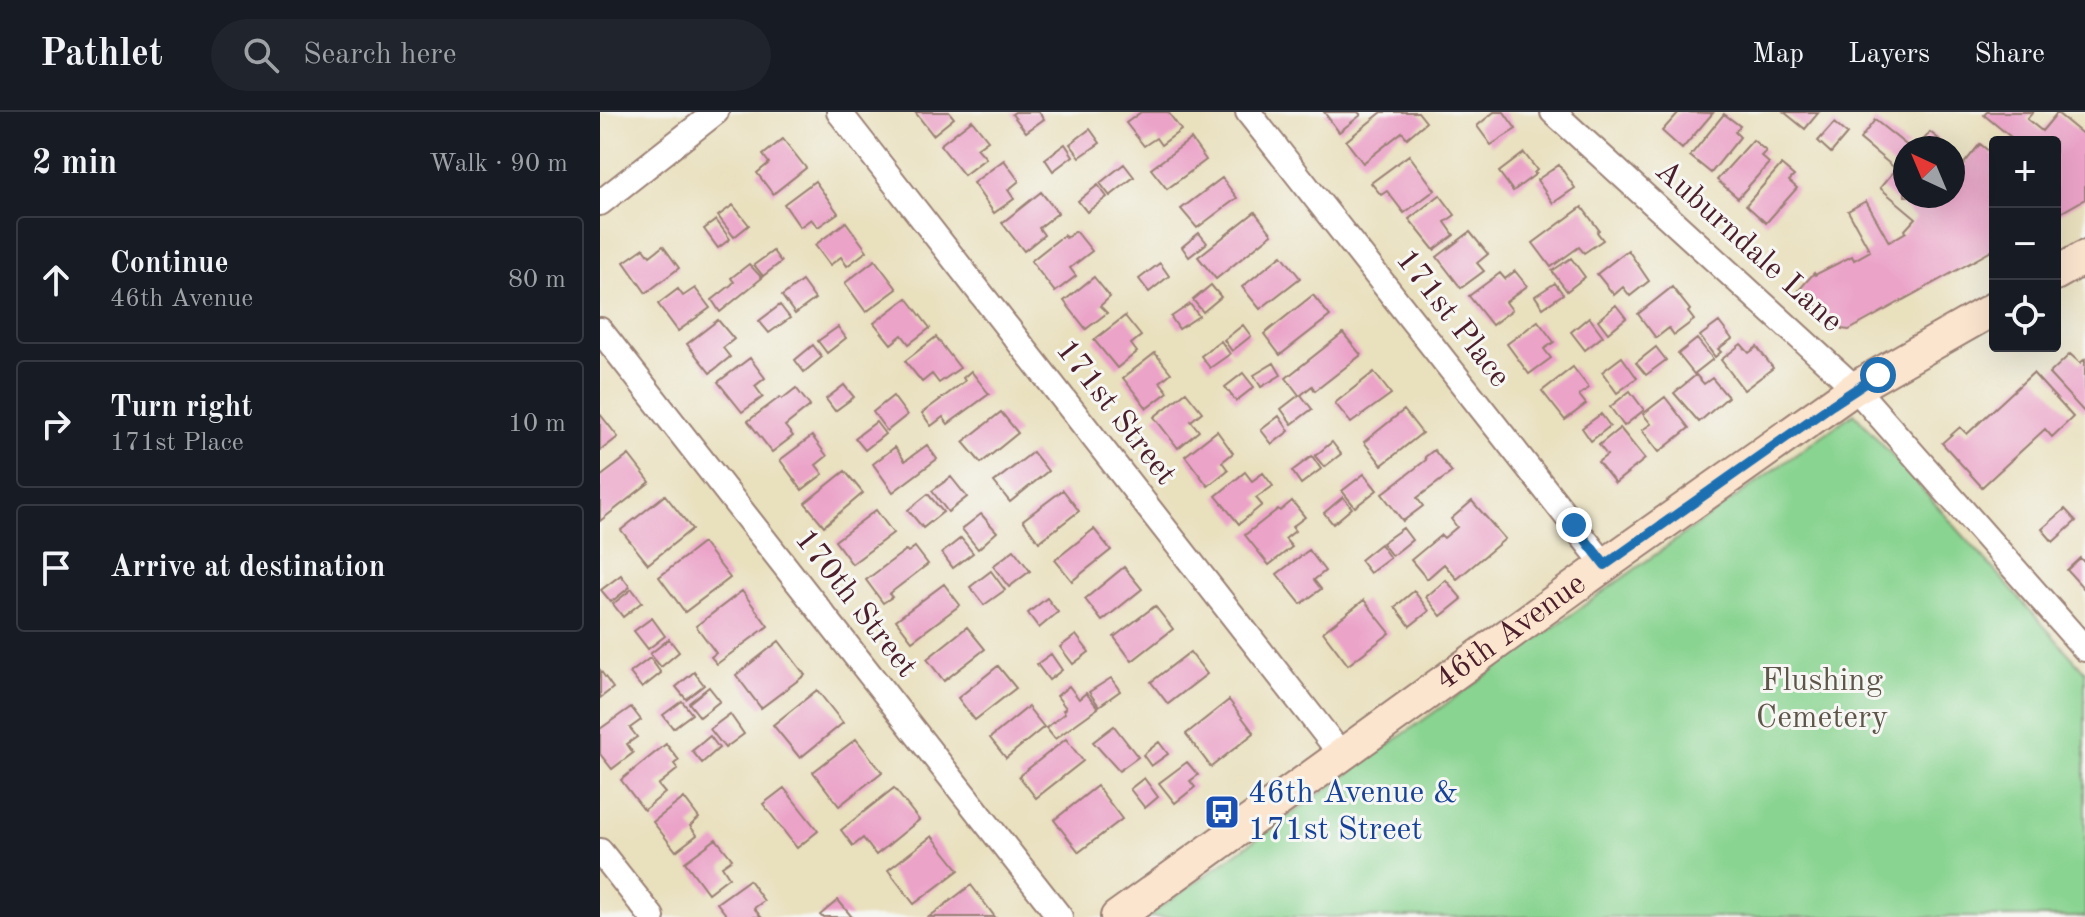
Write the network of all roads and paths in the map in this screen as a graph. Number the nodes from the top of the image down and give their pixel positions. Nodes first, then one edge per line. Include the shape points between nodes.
1 (716, 112) edge
2 (839, 112) edge
3 (1248, 112) edge
4 (1553, 112) edge
5 (600, 203) edge
6 (2085, 257) edge
7 (2061, 271) edge
8 (1989, 311) edge
9 (600, 330) edge
10 (1855, 388) junction
11 (1605, 565) junction
12 (2085, 649) edge
13 (1341, 754) junction
14 (600, 851) edge
15 (652, 917) edge
16 (1060, 917) edge
17 (1117, 917) edge

1 - 5 street
2 - 13 street, 171st Street
3 - 11 street, 171st Place
4 - 10 street, Auburndale Lane
6 - 7 street
8 - 10 street, 46th Avenue
9 - 16 street, 170th Street
10 - 11 street, 46th Avenue
10 - 12 street, Auburndale Lane
11 - 13 street, 46th Avenue
13 - 17 street, 46th Avenue
14 - 15 street

